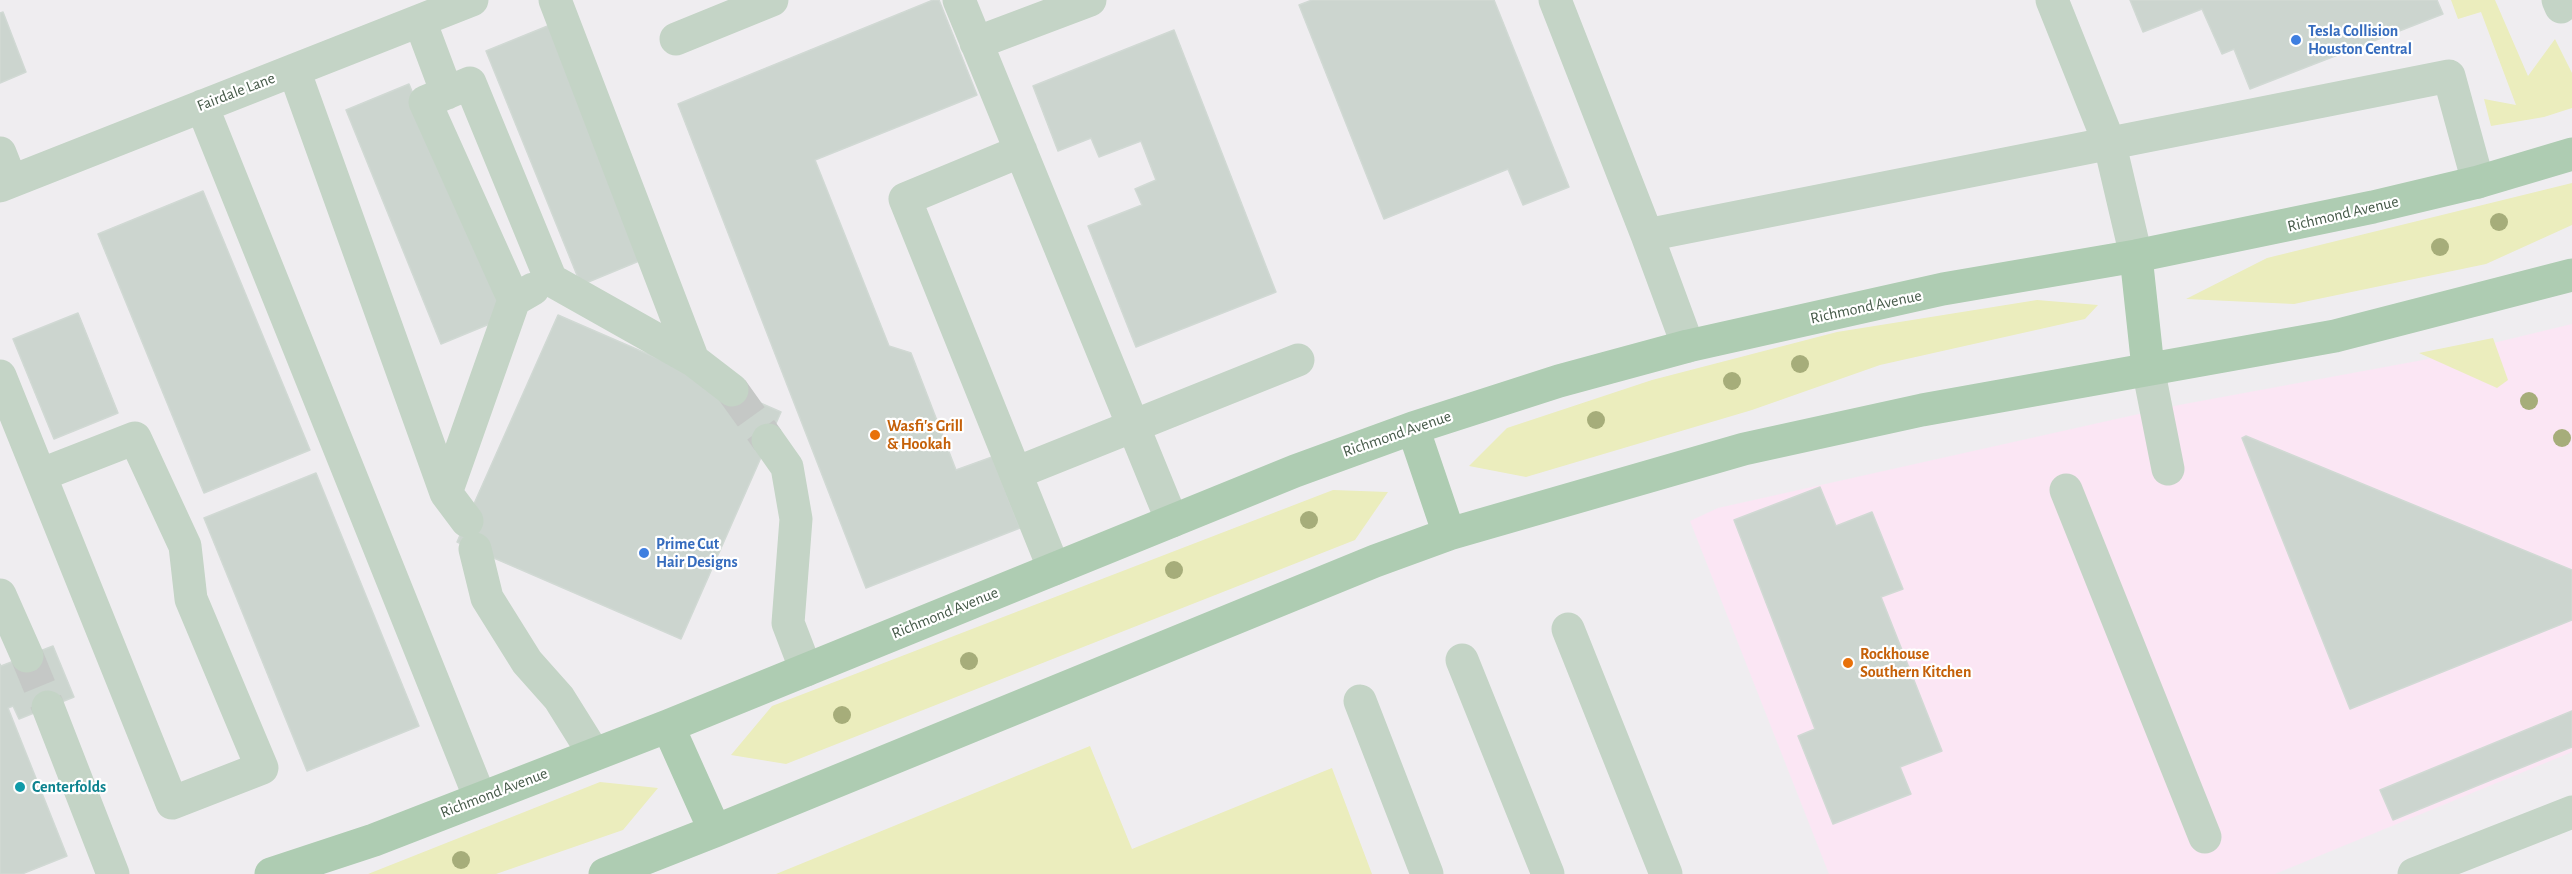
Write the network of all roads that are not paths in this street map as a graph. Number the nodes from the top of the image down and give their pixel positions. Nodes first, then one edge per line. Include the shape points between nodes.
1 (472, 0) edge
2 (555, 0) edge
3 (772, 0) edge
4 (958, 0) edge
5 (1090, 0) edge
6 (1556, 0) edge
7 (2052, 0) edge
8 (420, 21) junction
9 (676, 39) dead end
10 (976, 43) junction
11 (294, 70) junction
12 (447, 93) junction
13 (202, 106) junction
14 (2110, 145) junction
15 (1021, 151) junction
16 (2572, 154) edge
17 (4, 173) edge
18 (2478, 182) junction
19 (1647, 235) junction
20 (2136, 256) junction
21 (2572, 275) edge
22 (551, 280) junction
23 (514, 300) junction
24 (1688, 346) junction
25 (693, 360) junction
26 (1298, 360) dead end
27 (2148, 368) junction
28 (0, 376) edge
29 (732, 390) tunnel mouth
30 (1133, 426) junction
31 (1413, 428) junction
32 (768, 440) tunnel mouth
33 (2168, 469) dead end
34 (1016, 473) junction
35 (40, 475) junction
36 (2066, 490) dead end
37 (446, 493) junction
38 (1172, 521) junction
39 (1449, 534) junction
40 (1054, 569) junction
41 (0, 595) edge
42 (1568, 629) dead end
43 (27, 656) tunnel mouth
44 (1462, 660) dead end
45 (806, 670) junction
46 (1360, 701) dead end
47 (48, 707) tunnel mouth
48 (668, 726) junction
49 (594, 754) junction
50 (480, 798) junction
51 (2572, 812) edge
52 (716, 831) junction
53 (2205, 837) dead end
54 (113, 874) edge
55 (271, 874) edge
56 (605, 874) edge
57 (1427, 874) edge
58 (1548, 874) edge
59 (1666, 874) edge
60 (2414, 874) edge

1 - 8 street, Fairdale Lane
2 - 25 street
3 - 9 street
4 - 10 street
5 - 10 street
6 - 19 street
7 - 14 street
8 - 11 street, Fairdale Lane
8 - 12 street
10 - 15 street
11 - 13 street, Fairdale Lane
11 - 37 street
12 - 22 street via 470,83
12 - 23 street via 424,102
13 - 17 street, Fairdale Lane
13 - 50 street
14 - 18 street via 2449,76
14 - 19 street
14 - 20 street
15 - 30 street
15 - 34 street via 904,199
16 - 18 main road, Richmond Avenue
18 - 20 main road, Richmond Avenue via 2303,223
19 - 24 street
20 - 24 main road, Richmond Avenue via 1943,290
20 - 27 main road
21 - 27 main road via 2335,336
22 - 23 street
22 - 25 street
23 - 37 street
24 - 31 main road, Richmond Avenue via 1559,381
25 - 29 street
26 - 30 street
27 - 33 street
27 - 39 main road via 1922,410 1744,449
28 - 35 street
30 - 34 street
30 - 38 street
31 - 38 main road, Richmond Avenue
31 - 39 main road
32 - 45 street via 787,467 796,519 788,623
34 - 40 street
35 - 35 street via 172,803 262,768 191,599 185,546 135,438
36 - 53 street
37 - 49 street via 471,535 487,598 527,662 559,698
38 - 40 main road, Richmond Avenue
39 - 52 main road
40 - 45 main road, Richmond Avenue
41 - 43 street
42 - 59 street
44 - 58 street
45 - 48 main road, Richmond Avenue
46 - 57 street
47 - 54 street
48 - 49 main road, Richmond Avenue
48 - 52 main road
49 - 50 main road, Richmond Avenue
50 - 55 main road, Richmond Avenue via 374,840
51 - 60 street
52 - 56 main road

